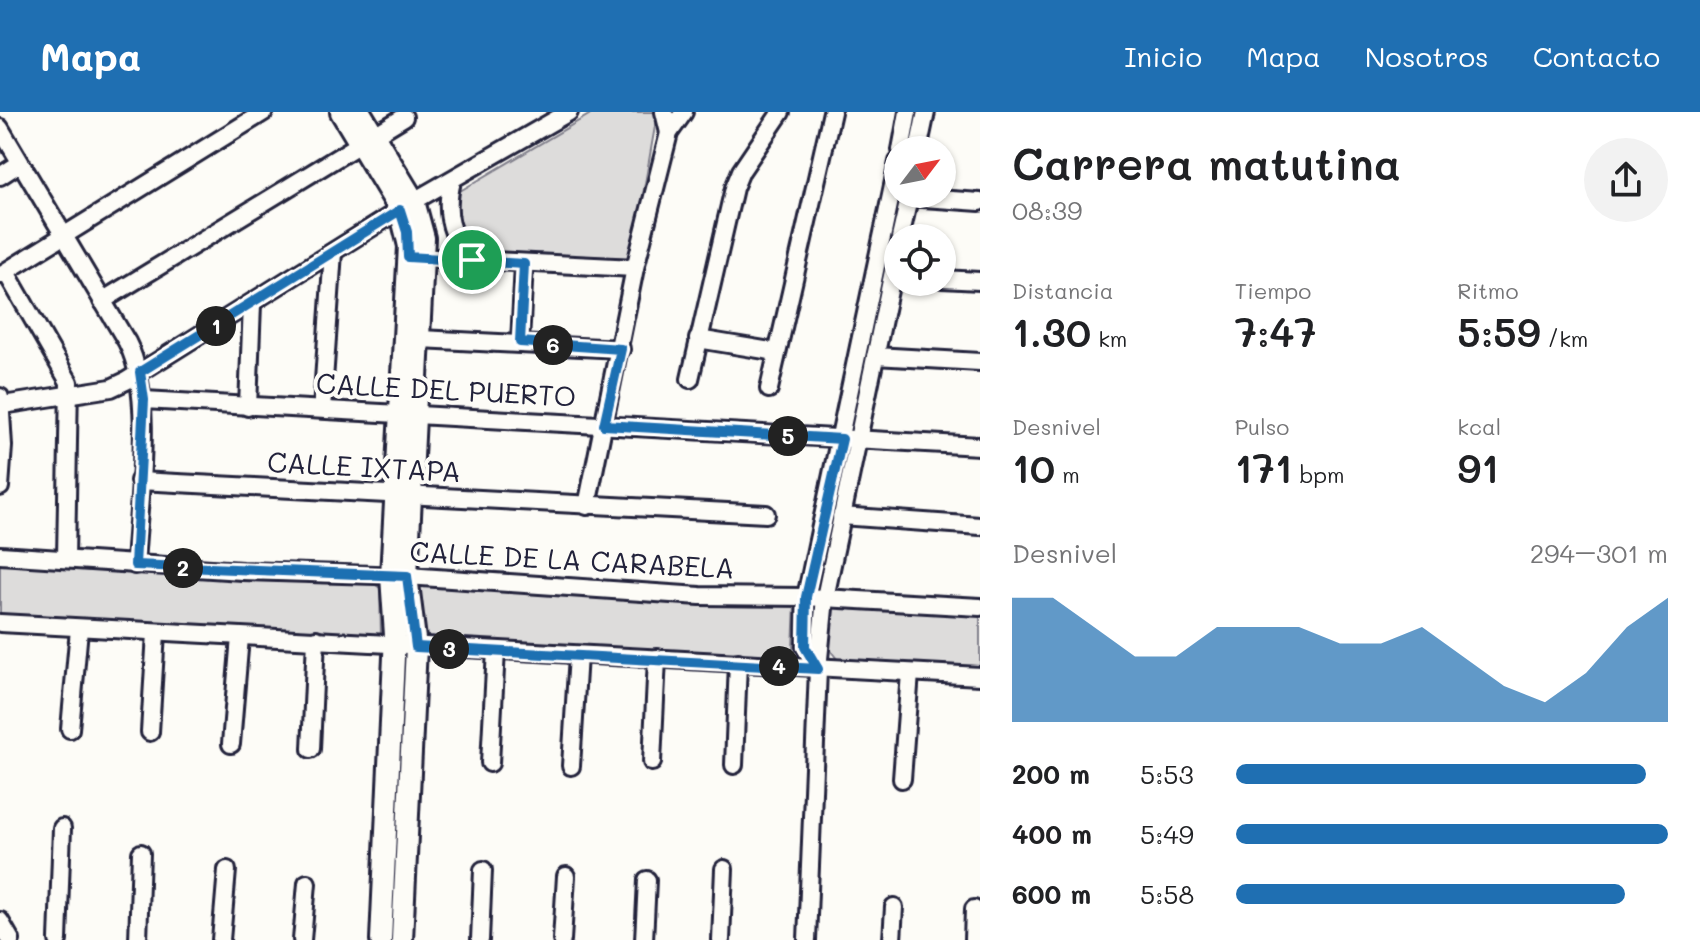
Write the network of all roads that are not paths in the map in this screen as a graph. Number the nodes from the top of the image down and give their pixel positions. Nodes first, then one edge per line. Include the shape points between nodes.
1 (264, 112) edge
2 (341, 112) edge
3 (360, 112) edge
4 (569, 112) edge
5 (664, 112) edge
6 (684, 112) edge
7 (781, 112) edge
8 (832, 112) edge
9 (908, 112) edge
10 (926, 112) edge
11 (411, 114) edge
12 (0, 128) edge
13 (669, 133) junction
14 (904, 136) edge
15 (921, 136) edge
16 (368, 140) junction
17 (452, 181) junction
18 (956, 200) edge
19 (980, 202) edge
20 (407, 206) junction
21 (63, 237) junction
22 (333, 252) junction
23 (416, 258) junction
24 (472, 260) junction
25 (524, 264) junction
26 (635, 268) junction
27 (3, 274) edge
28 (956, 280) edge
29 (980, 281) edge
30 (884, 292) edge
31 (885, 296) edge
32 (102, 301) junction
33 (252, 304) junction
34 (420, 339) junction
35 (698, 339) junction
36 (520, 342) junction
37 (621, 349) junction
38 (777, 352) junction
39 (875, 356) junction
40 (980, 362) edge
41 (140, 372) junction
42 (690, 379) dead end
43 (769, 389) dead end
44 (71, 395) junction
45 (144, 400) junction
46 (2, 401) edge
47 (248, 407) junction
48 (322, 409) junction
49 (408, 415) junction
50 (604, 425) junction
51 (850, 439) junction
52 (980, 446) edge
53 (139, 481) junction
54 (0, 487) edge
55 (403, 495) junction
56 (587, 506) junction
57 (766, 514) dead end
58 (841, 516) junction
59 (980, 526) edge
60 (0, 555) edge
61 (66, 559) junction
62 (135, 565) junction
63 (399, 576) junction
64 (806, 597) junction
65 (825, 598) junction
66 (980, 607) edge
67 (0, 623) edge
68 (79, 629) junction
69 (156, 633) junction
70 (240, 637) junction
71 (316, 639) junction
72 (394, 644) junction
73 (416, 647) junction
74 (496, 650) junction
75 (578, 655) junction
76 (657, 658) junction
77 (738, 662) junction
78 (818, 669) junction
79 (910, 673) junction
80 (980, 676) edge
81 (70, 729) dead end
82 (150, 732) dead end
83 (231, 744) dead end
84 (311, 749) dead end
85 (652, 762) dead end
86 (490, 763) dead end
87 (734, 765) dead end
88 (571, 766) dead end
89 (902, 779) dead end
90 (386, 813) junction
91 (408, 814) junction
92 (62, 828) dead end
93 (141, 853) dead end
94 (724, 869) dead end
95 (227, 870) dead end
96 (483, 870) dead end
97 (566, 876) dead end
98 (647, 880) dead end
99 (307, 883) dead end
100 (894, 907) dead end
101 (974, 909) dead end
102 (0, 921) edge
103 (11, 940) edge
104 (58, 940) edge
105 (138, 940) edge
106 (221, 940) edge
107 (302, 940) edge
108 (381, 940) edge
109 (402, 940) edge
110 (480, 940) edge
111 (562, 940) edge
112 (644, 940) edge
113 (721, 940) edge
114 (807, 940) edge
115 (892, 940) edge
116 (973, 940) edge

1 - 21 street
2 - 16 main road
3 - 16 main road
4 - 17 street
5 - 13 street
6 - 13 street
7 - 35 street via 734,188
8 - 38 street
9 - 14 street
10 - 15 street
11 - 16 street
12 - 21 street
13 - 26 street
16 - 20 main road
16 - 32 street
17 - 20 street
17 - 24 street via 450,224
18 - 19 street
20 - 22 street
20 - 23 main road via 407,232
21 - 27 street
21 - 32 street
22 - 33 street
22 - 48 street
23 - 24 street
23 - 34 main road
23 - 49 main road
24 - 25 street
25 - 26 street
25 - 36 street
26 - 37 street
27 - 44 street via 64,372
28 - 29 street
30 - 51 street
31 - 39 street
32 - 41 street
33 - 41 street
33 - 47 street
34 - 36 street
34 - 49 main road
35 - 38 street
35 - 42 street
36 - 37 street
37 - 50 street
38 - 43 street
39 - 40 street
39 - 51 street
41 - 44 street via 111,388
41 - 45 street
44 - 46 street
44 - 61 street
45 - 47 street, CALLE DEL PUERTO
45 - 53 street
46 - 54 street
47 - 48 street, CALLE DEL PUERTO
48 - 49 street, CALLE DEL PUERTO
49 - 50 street, CALLE DEL PUERTO
49 - 55 main road
50 - 51 street, CALLE DEL PUERTO
50 - 56 street
51 - 52 street, CALLE DEL PUERTO
51 - 58 street
51 - 64 street
53 - 55 street, CALLE IXTAPA
53 - 62 street
55 - 56 street, CALLE IXTAPA
55 - 63 main road
56 - 57 street, CALLE IXTAPA
58 - 59 street
58 - 65 street
60 - 61 street, CALLE DE LA CARABELA
61 - 62 street, CALLE DE LA CARABELA
62 - 63 street, CALLE DE LA CARABELA
63 - 64 street, CALLE DE LA CARABELA via 700,596
63 - 72 main road
63 - 73 main road
64 - 65 street, CALLE DE LA CARABELA
64 - 78 street via 805,647
65 - 66 street, CALLE DE LA CARABELA
65 - 78 street
67 - 68 street
68 - 69 street
68 - 81 street
69 - 70 street
69 - 82 street
70 - 71 street
70 - 83 street
71 - 72 street
71 - 84 street
72 - 73 street
72 - 90 main road
73 - 74 street
73 - 91 main road
74 - 75 street
74 - 86 street
75 - 76 street
75 - 88 street
76 - 77 street
76 - 85 street
77 - 78 street
77 - 87 street
78 - 79 street
78 - 114 street
79 - 80 street
79 - 89 street
90 - 91 main road
90 - 108 main road
91 - 109 main road
92 - 104 street
93 - 105 street
94 - 113 street
95 - 106 street
96 - 110 street
97 - 111 street
98 - 112 street
99 - 107 street
100 - 115 street
101 - 116 street
102 - 103 street

